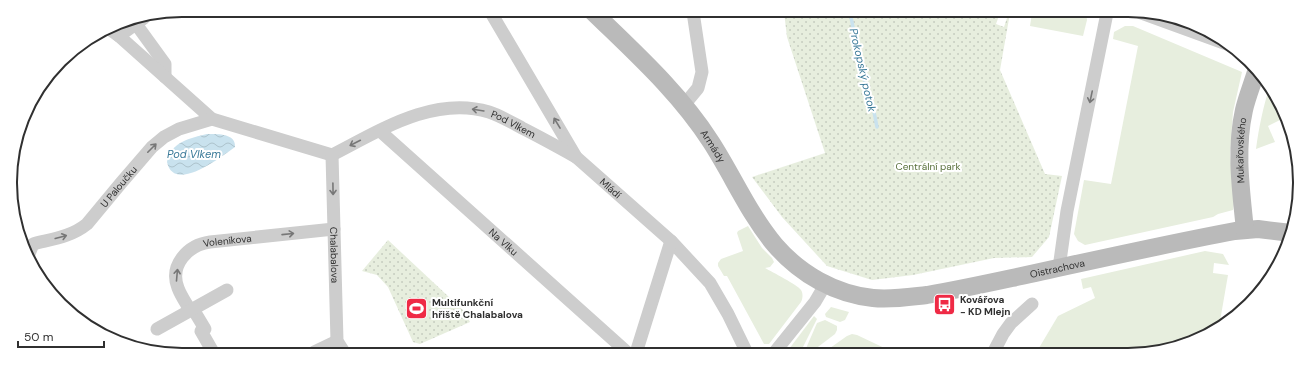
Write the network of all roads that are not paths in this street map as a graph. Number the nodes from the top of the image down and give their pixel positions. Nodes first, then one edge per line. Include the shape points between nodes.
1 (494, 17) edge
2 (598, 17) edge
3 (694, 17) edge
4 (1106, 17) edge
5 (1162, 21) edge
6 (141, 23) edge
7 (135, 24) edge
8 (114, 32) edge
9 (119, 36) junction
10 (1209, 39) edge
11 (1255, 76) edge
12 (165, 77) junction
13 (684, 105) junction
14 (212, 119) junction
15 (380, 131) junction
16 (332, 155) junction
17 (576, 157) junction
18 (334, 226) junction
19 (1245, 230) junction
20 (1285, 231) edge
21 (671, 241) junction
22 (31, 249) edge
23 (1059, 268) junction
24 (825, 285) junction
25 (227, 290) dead end
26 (1032, 304) dead end
27 (192, 309) junction
28 (158, 329) dead end
29 (341, 347) edge
30 (211, 348) edge
31 (622, 348) edge
32 (638, 348) edge
33 (745, 348) edge
34 (778, 348) edge
35 (995, 348) edge

17 -> 1 street, Mládí
2 - 13 street, Armády
3 - 13 street via 702,72 698,88
4 -> 23 street via 1063,232
5 - 10 street
6 - 12 street via 165,64
7 - 9 street
8 - 9 street
9 - 12 street
11 - 19 street, Mukařovského via 1244,110 1239,145
12 - 14 street
13 - 24 street, Armády via 710,141 755,218 776,246 800,268
14 - 16 street
22 -> 14 street, U Paloučku via 33,244 65,236 87,224 152,147 164,137 179,129
15 -> 16 street, Pod Vlkem
17 -> 15 street, Pod Vlkem via 499,116 480,110 429,111
15 - 31 street, Na Vlku
16 -> 18 street, Chalabalova
17 - 21 street, Mládí
27 -> 18 street, Voleníkova via 178,288 176,272 182,257 198,244
18 - 29 street, Chalabalova
19 - 20 street, Oistrachova
19 - 23 street, Oistrachova
21 - 32 street
21 - 33 street, Mládí via 710,283
23 - 24 street, Oistrachova via 900,299 859,296
24 - 34 street via 815,302
25 - 27 street
26 - 35 street via 1011,323
27 - 28 street
27 - 30 street, Voleníkova via 205,329 201,331

